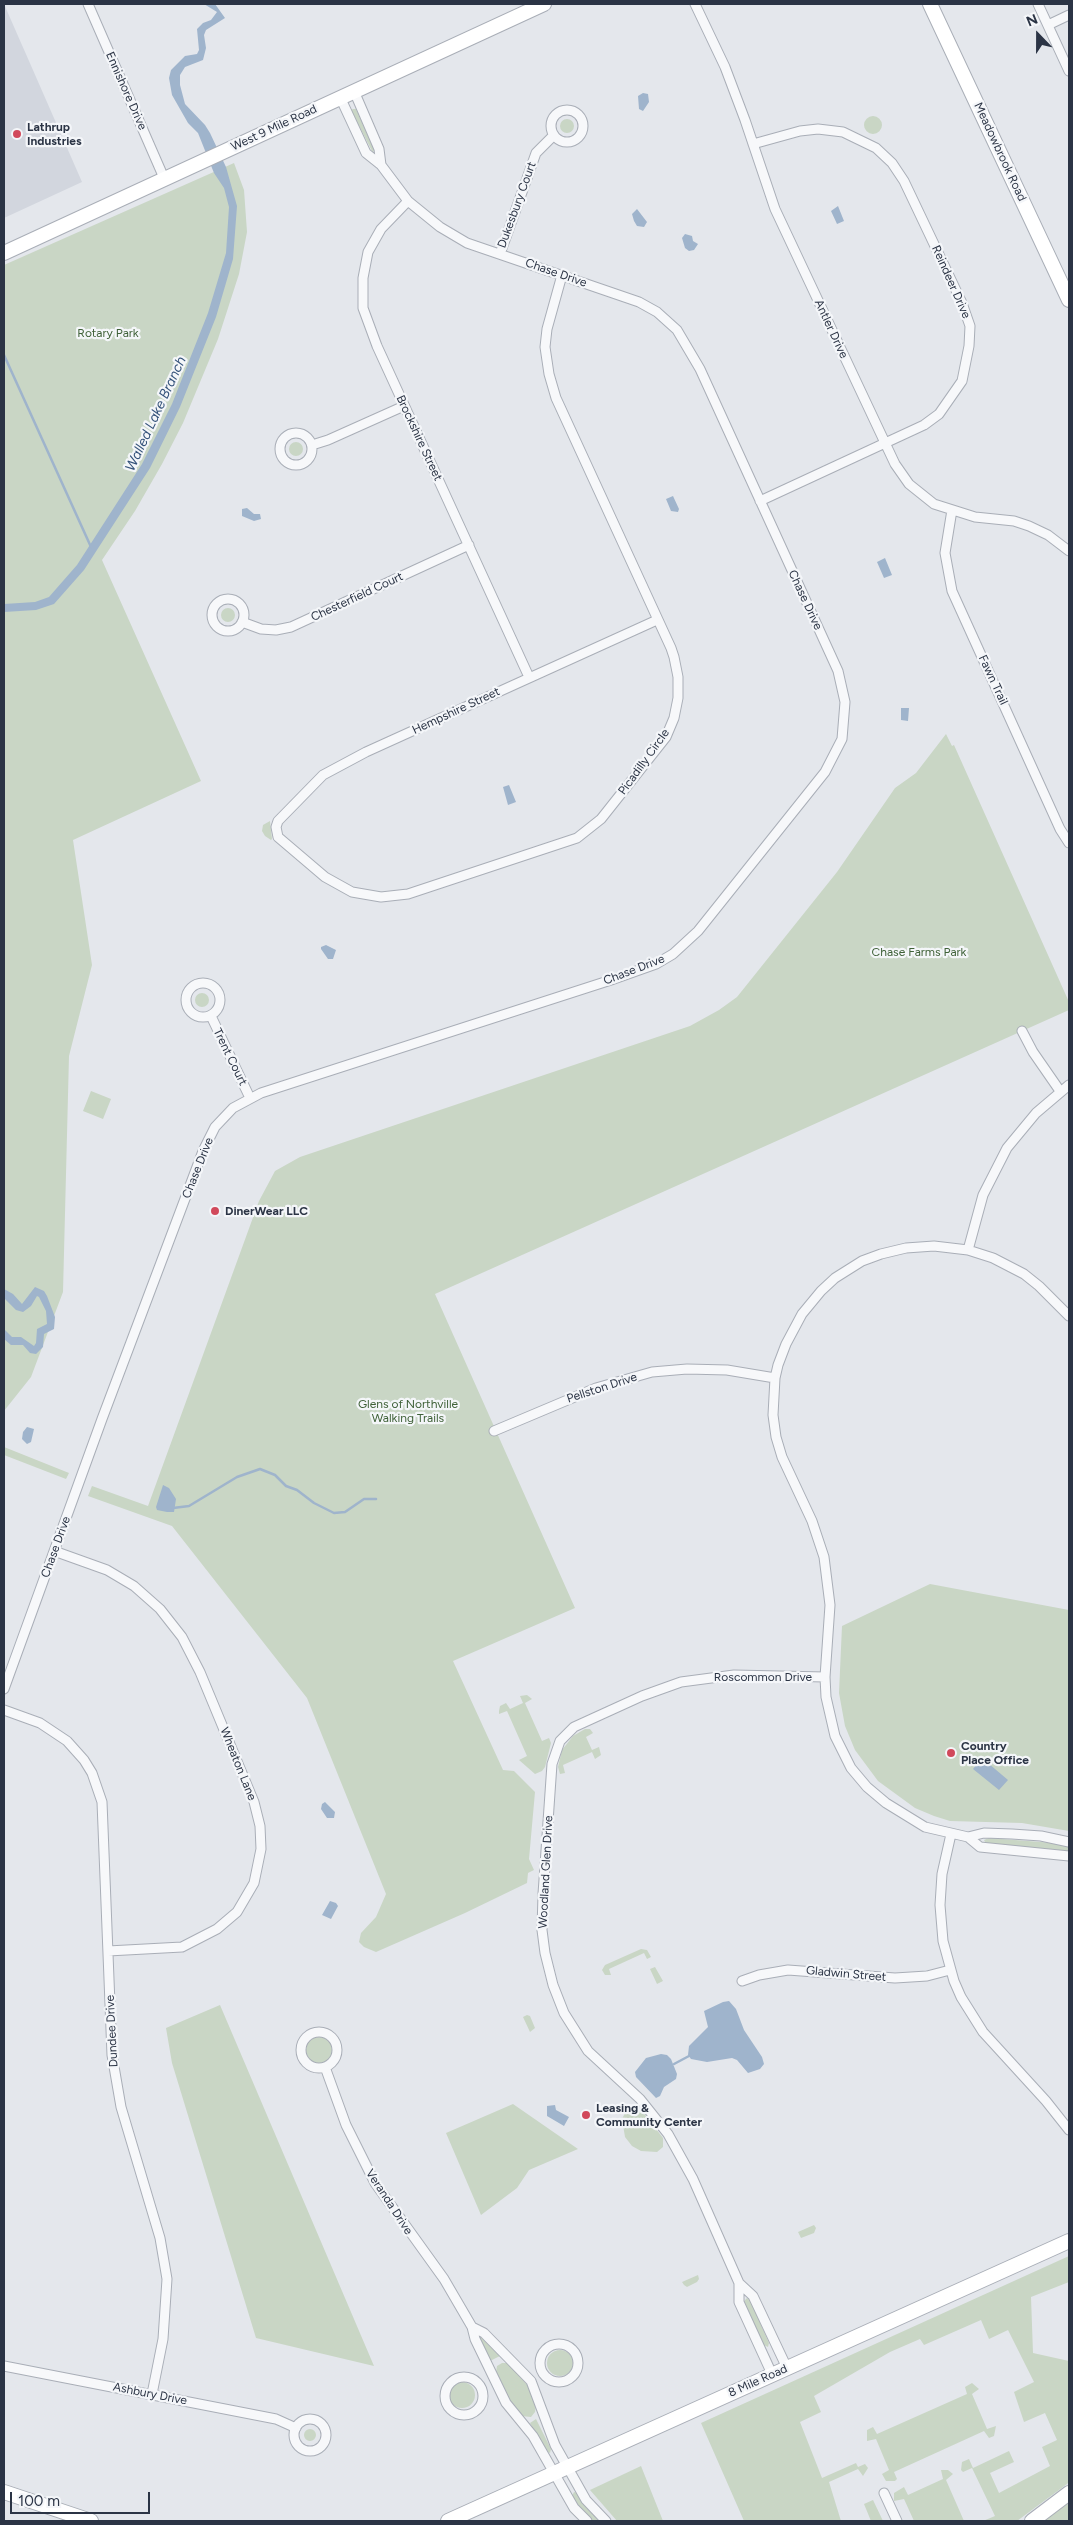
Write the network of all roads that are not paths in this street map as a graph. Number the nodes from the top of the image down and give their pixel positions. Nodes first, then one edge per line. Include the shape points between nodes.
1 (88, 4) edge
2 (544, 4) edge
3 (695, 4) edge
4 (930, 4) edge
5 (1038, 4) edge
6 (1069, 16) edge
7 (1048, 25) junction
8 (1069, 71) edge
9 (354, 91) junction
10 (340, 98) junction
11 (554, 135) dead end
12 (753, 144) junction
13 (381, 165) junction
14 (164, 178) junction
15 (408, 201) junction
16 (4, 253) edge
17 (500, 254) junction
18 (562, 275) junction
19 (1069, 299) edge
20 (404, 406) junction
21 (884, 443) junction
22 (312, 445) dead end
23 (760, 501) junction
24 (952, 510) junction
25 (469, 545) junction
26 (1069, 551) edge
27 (658, 620) junction
28 (242, 622) dead end
29 (529, 677) junction
30 (276, 830) joint
31 (1069, 843) edge
32 (211, 1016) dead end
33 (1022, 1031) dead end
34 (1069, 1085) edge
35 (1060, 1091) junction
36 (250, 1098) junction
37 (968, 1250) junction
38 (1069, 1316) edge
39 (775, 1378) junction
40 (494, 1431) dead end
41 (54, 1551) junction
42 (825, 1677) junction
43 (4, 1689) edge
44 (617, 1707) joint
45 (4, 1710) edge
46 (951, 1834) junction
47 (968, 1837) junction
48 (1069, 1842) edge
49 (1069, 1856) edge
50 (108, 1951) junction
51 (950, 1970) junction
52 (742, 1981) dead end
53 (325, 2067) junction
54 (1069, 2130) edge
55 (1069, 2241) edge
56 (740, 2283) junction
57 (472, 2326) junction
58 (4, 2366) edge
59 (787, 2368) junction
60 (544, 2373) junction
61 (772, 2374) junction
62 (494, 2379) junction
63 (531, 2381) junction
64 (480, 2386) junction
65 (152, 2394) junction
66 (296, 2428) dead end
67 (568, 2468) junction
68 (555, 2474) junction
69 (4, 2492) edge
70 (884, 2493) dead end
71 (1069, 2493) edge
72 (91, 2521) edge
73 (448, 2521) edge
74 (587, 2521) edge
75 (606, 2521) edge
76 (897, 2521) edge
77 (1032, 2521) edge

1 - 14 street, Ennishore Drive
2 - 9 street, West 9 Mile Road
3 - 12 street, Antler Drive via 725,67
4 - 19 street, Meadowbrook Road
5 - 7 street
6 - 7 street
7 - 8 street
9 - 10 street, West 9 Mile Road
9 - 13 street, Chase Drive via 380,149
10 - 13 street, Chase Drive via 366,153
10 - 14 street, West 9 Mile Road
11 - 17 street, Dukesbury Court via 536,153
12 - 21 street, Antler Drive via 775,209
12 - 21 street, Reindeer Drive via 818,129 843,132 876,148 904,181 962,303 970,326 970,346 957,390 939,414 924,425
13 - 15 street, Chase Drive
14 - 16 street, West 9 Mile Road
15 - 17 street, Chase Drive via 452,235
15 - 20 street, Brockshire Street via 374,240 365,264 362,292 369,328
17 - 18 street, Chase Drive
18 - 23 street, Chase Drive via 644,304 677,330 700,369
18 - 27 street, Picadilly Circle via 547,328 551,385
20 - 22 street
20 - 25 street, Brockshire Street
21 - 23 street, Reindeer Drive
21 - 24 street, Antler Drive via 909,484 934,504
23 - 36 street, Chase Drive via 838,671 844,691 844,728 838,750 825,772 698,931 673,954 656,964
24 - 26 street, Antler Drive via 1029,526
24 - 31 street, Fawn Trail via 945,553 952,591
25 - 28 street, Chesterfield Court via 291,627 261,629
25 - 29 street, Brockshire Street
27 - 29 street, Hempshire Street
27 - 30 street, Picadilly Circle via 677,668 678,698 674,718 660,745 610,808 577,838 408,894 381,897 352,892 330,881 285,845
29 - 30 street, Hempshire Street via 323,775 278,821
32 - 36 street, Trent Court
33 - 35 street
34 - 35 street
35 - 37 street via 1025,1124 994,1170 980,1202
36 - 41 street, Chase Drive via 225,1116 206,1144
37 - 38 street via 1024,1274
37 - 39 street via 922,1246 893,1251 862,1261 842,1273 821,1290 802,1314 786,1344
39 - 40 street, Pellston Drive via 698,1369 636,1376 564,1400
39 - 42 street via 773,1416 776,1437 817,1533 828,1575 830,1605
41 - 43 street, Chase Drive
41 - 50 street, Wheaton Lane via 121,1577 160,1609 182,1637 254,1802 260,1826 261,1849 254,1883 237,1912 217,1930 182,1947
42 - 44 street, Roscommon Drive via 710,1677 664,1687
42 - 46 street via 831,1724 844,1755 860,1779 905,1816 926,1827
44 - 56 street, Woodland Glen Drive via 574,1727 560,1741 554,1756 543,1894 542,1930 548,1966 564,2013 581,2041 664,2128 682,2158
45 - 50 street, Dundee Drive via 57,1733 76,1750 94,1778 103,1810
46 - 47 street
46 - 51 street via 940,1889 943,1942
47 - 48 street via 984,1833 1012,1834
47 - 49 street via 980,1847
50 - 65 street, Dundee Drive via 110,2034 115,2080 160,2238 167,2279 163,2339
51 - 52 street, Gladwin Street via 928,1976 895,1978 788,1970
51 - 54 street via 961,1997 983,2032
53 - 53 street via 335,2059 336,2045 328,2034 313,2032 302,2042 301,2054 311,2066
53 - 57 street, Veranda Drive via 346,2125 375,2183 444,2279
55 - 59 street, 8 Mile Road
56 - 59 street, Woodland Glen Drive via 753,2296
56 - 61 street, Woodland Glen Drive via 739,2302
57 - 62 street, Veranda Drive via 475,2340
57 - 63 street, Veranda Drive via 484,2333
58 - 65 street, Ashbury Drive
59 - 61 street, 8 Mile Road
60 - 60 street via 556,2381 569,2379 577,2370 576,2353 561,2344 549,2347 541,2357
60 - 63 street
61 - 67 street, 8 Mile Road
62 - 64 street
62 - 68 street, Veranda Drive
63 - 67 street, Veranda Drive via 547,2429
64 - 64 street via 464,2377 453,2380 445,2390 446,2403 454,2412 473,2412 481,2403
65 - 66 street, Ashbury Drive via 276,2420
67 - 68 street, 8 Mile Road
67 - 75 street, Veranda Drive via 586,2500
68 - 73 street, 8 Mile Road
68 - 74 street, Veranda Drive via 574,2508
69 - 72 street
70 - 76 street
71 - 77 street

